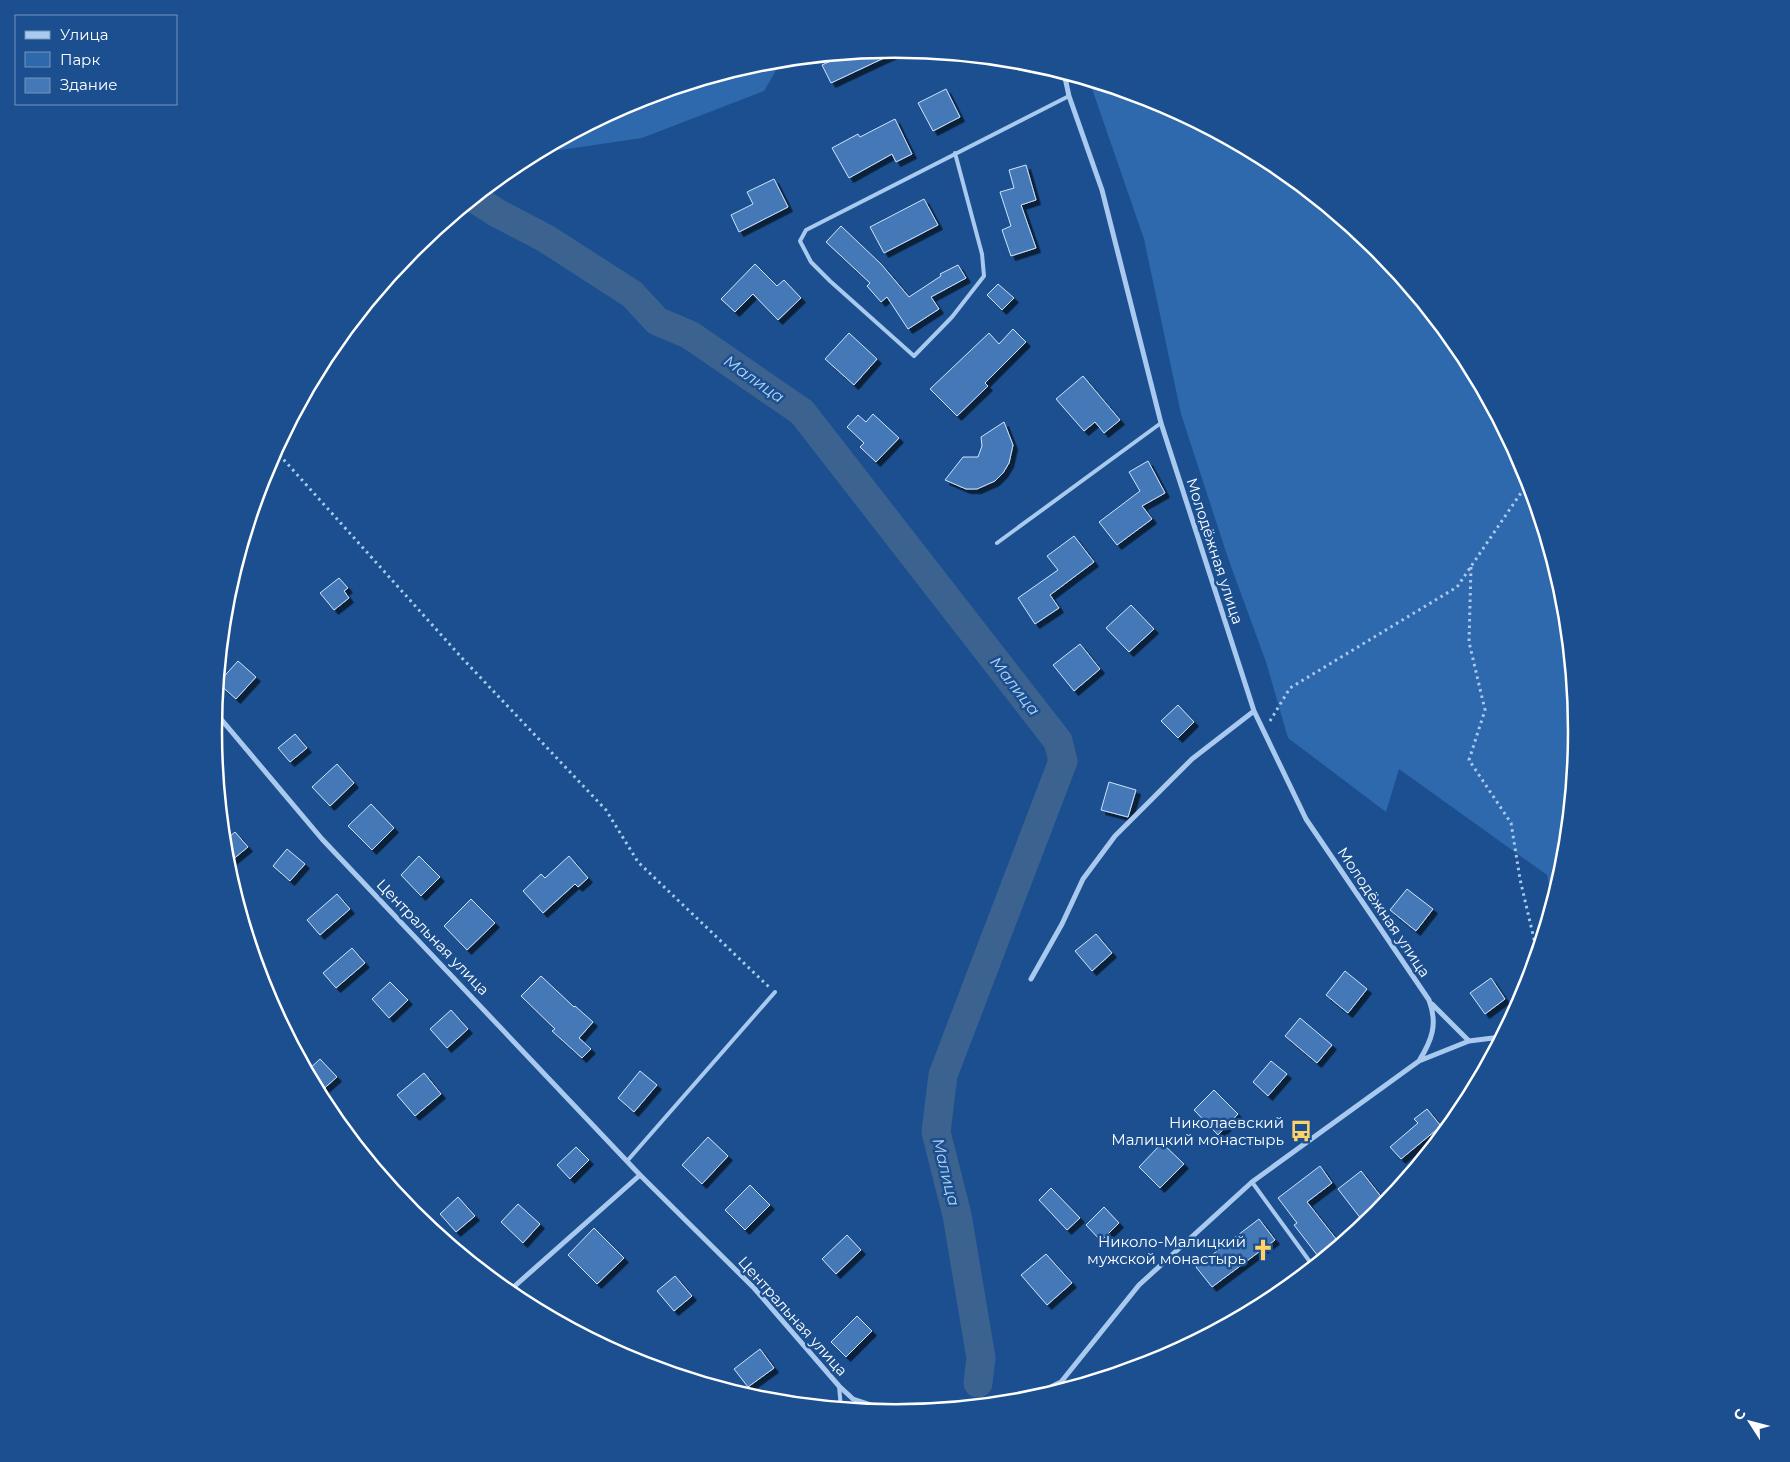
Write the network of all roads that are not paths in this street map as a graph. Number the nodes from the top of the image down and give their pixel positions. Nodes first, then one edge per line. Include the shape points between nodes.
1 (1065, 79) edge
2 (1069, 96) junction
3 (956, 153) junction
4 (1161, 423) junction
5 (997, 543) dead end
6 (1254, 711) junction
7 (222, 721) edge
8 (1032, 979) dead end
9 (775, 992) road end
10 (1428, 1000) junction
11 (1494, 1038) edge
12 (1469, 1041) junction
13 (1419, 1061) junction
14 (628, 1160) junction
15 (640, 1175) junction
16 (1252, 1182) junction
17 (1310, 1261) edge
18 (514, 1286) edge
19 (1062, 1382) joint
20 (1055, 1385) edge
21 (839, 1386) junction
22 (840, 1402) edge
23 (866, 1403) edge

1 - 2 street, Молодёжная улица
2 - 3 lane
2 - 4 street, Молодёжная улица via 1102,190
3 - 3 lane via 806,230 800,240 811,262 914,356 952,317 984,276 982,254
4 - 5 lane
4 - 6 street, Молодёжная улица
6 - 8 street via 1192,759 1115,836 1083,879
6 - 10 street, Молодёжная улица via 1306,819
7 - 14 street, Центральная улица via 322,839
9 - 14 lane
10 - 12 street, Молодёжная улица
10 - 13 street, Молодёжная улица via 1434,1029 1430,1044
11 - 12 street
12 - 13 street
13 - 16 street
14 - 15 street, Центральная улица
15 - 18 street
15 - 21 street, Центральная улица via 754,1288
16 - 17 lane
16 - 19 street via 1139,1285
19 - 20 street
21 - 22 lane
21 - 23 street, Центральная улица via 853,1399

